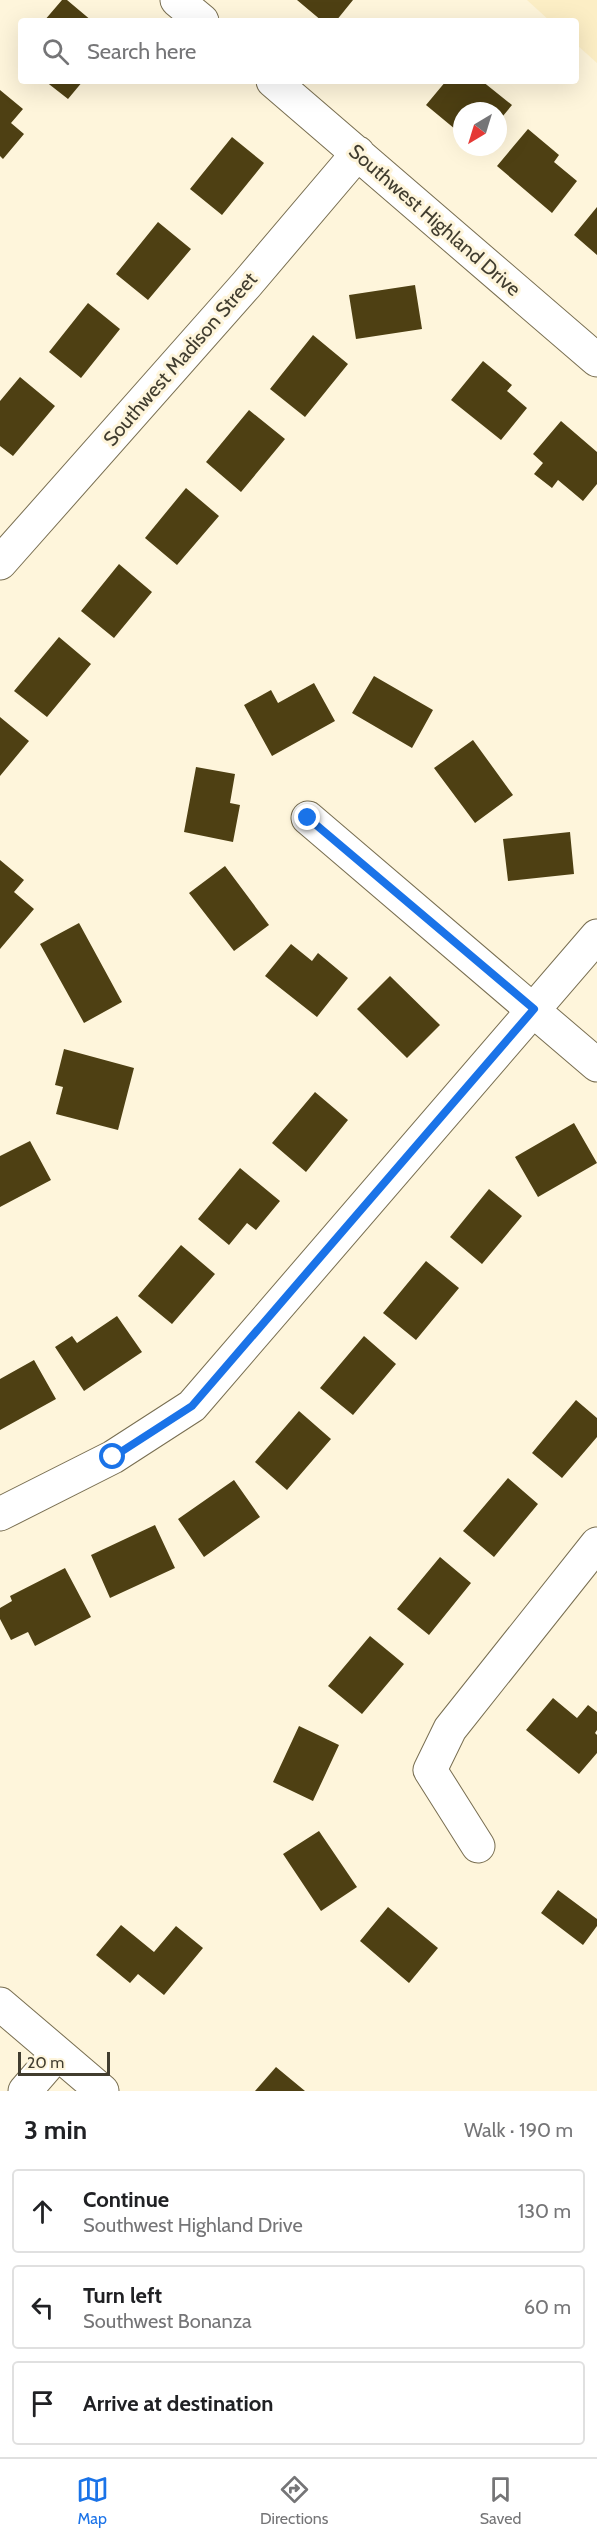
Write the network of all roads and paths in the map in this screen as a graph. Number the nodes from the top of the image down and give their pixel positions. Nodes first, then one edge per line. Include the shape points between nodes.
1 (177, 0) edge
2 (198, 18) edge
3 (277, 84) edge
4 (358, 153) junction
5 (597, 360) edge
6 (0, 563) edge
7 (308, 818) dead end
8 (597, 936) edge
9 (534, 1009) junction
10 (597, 1065) edge
11 (0, 1514) edge
12 (597, 1544) edge
13 (478, 1846) dead end
14 (0, 2004) edge
15 (57, 2054) junction
16 (25, 2091) edge
17 (102, 2091) edge

1 - 2 street
3 - 4 street, Southwest Highland Drive
4 - 5 street, Southwest Highland Drive
4 - 6 street, Southwest Madison Street
7 - 9 street
8 - 9 street
9 - 10 street
9 - 11 street via 192,1406 113,1457
12 - 13 street via 450,1729 430,1770
14 - 15 street
15 - 16 street
15 - 17 street

